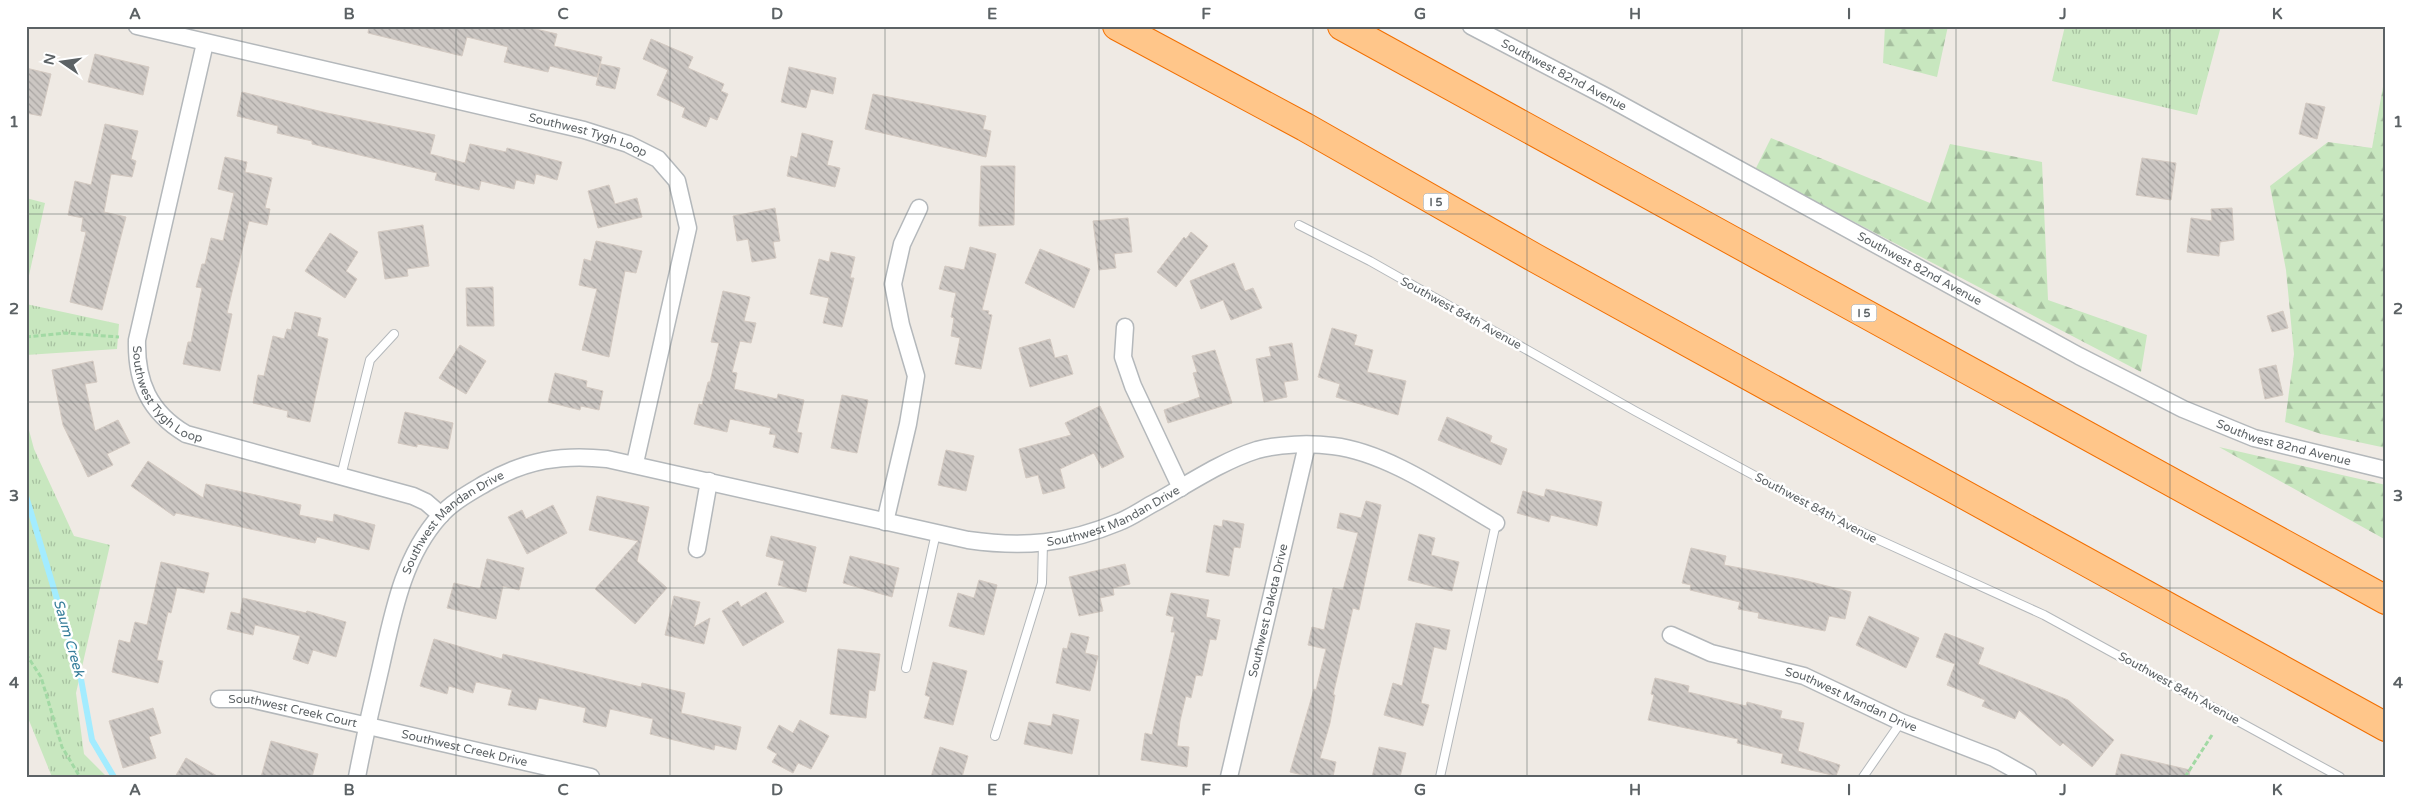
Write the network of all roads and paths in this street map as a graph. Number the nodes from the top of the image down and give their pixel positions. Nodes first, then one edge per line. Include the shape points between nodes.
1 (137, 26) edge
2 (1117, 26) edge
3 (1342, 26) edge
4 (1471, 26) edge
5 (205, 43) junction
6 (919, 208) dead end
7 (1299, 225) dead end
8 (1125, 327) dead end
9 (394, 334) dead end
10 (26, 337) edge
11 (137, 340) junction
12 (1307, 445) junction
13 (635, 463) junction
14 (2386, 470) edge
15 (341, 476) junction
16 (709, 481) junction
17 (1181, 488) junction
18 (441, 515) junction
19 (885, 522) junction
20 (1496, 523) joint
21 (936, 533) junction
22 (1043, 543) junction
23 (697, 548) dead end
24 (2386, 600) edge
25 (1672, 635) dead end
26 (26, 654) edge
27 (906, 668) dead end
28 (219, 699) dead end
29 (1901, 722) junction
30 (367, 726) junction
31 (2386, 727) edge
32 (2212, 735) dead end
33 (995, 736) dead end
34 (80, 777) edge
35 (357, 777) edge
36 (591, 777) edge
37 (1229, 777) edge
38 (1440, 777) edge
39 (1863, 777) edge
40 (2028, 777) edge
41 (2186, 777) edge
42 (2340, 777) edge

1 - 5 street, Southwest Tygh Loop
2 - 31 highway, I 5
3 - 24 highway, I 5
4 - 14 street, Southwest 82nd Avenue via 2183,409 2254,438
5 - 11 street, Southwest Tygh Loop
5 - 13 street, Southwest Tygh Loop via 584,130 628,144 658,159 677,181 688,228
6 - 19 street via 902,244 892,284 916,376
7 - 42 lane, Southwest 84th Avenue via 1370,261 1838,521 2044,615
8 - 17 street via 1123,357 1133,386
9 - 15 lane via 370,360
10 - 11 path via 65,333
11 - 15 street, Southwest Tygh Loop via 137,365 143,386 152,404 168,423 186,434 210,442
12 - 17 street, Southwest Mandan Drive via 1258,450
12 - 20 street, Southwest Mandan Drive via 1334,446 1385,460
12 - 37 street, Southwest Dakota Drive
13 - 16 street, Southwest Mandan Drive
13 - 18 street, Southwest Mandan Drive via 574,456 537,462 502,474 470,492
15 - 18 street, Southwest Tygh Loop via 413,496
16 - 19 street, Southwest Mandan Drive
16 - 23 street
17 - 22 street, Southwest Mandan Drive via 1120,522 1065,540
18 - 30 street, Southwest Mandan Drive via 422,540 407,569 394,608
19 - 21 street, Southwest Mandan Drive
20 - 38 lane
21 - 22 street, Southwest Mandan Drive via 998,545
21 - 27 lane
22 - 33 lane via 1042,583
25 - 29 street, Southwest Mandan Drive via 1711,653 1804,676
26 - 34 path via 41,677 62,747
28 - 30 street, Southwest Creek Court via 250,699
29 - 39 lane
29 - 40 street, Southwest Mandan Drive via 1994,758
30 - 35 street, Southwest Mandan Drive
30 - 36 street, Southwest Creek Drive
32 - 41 path

